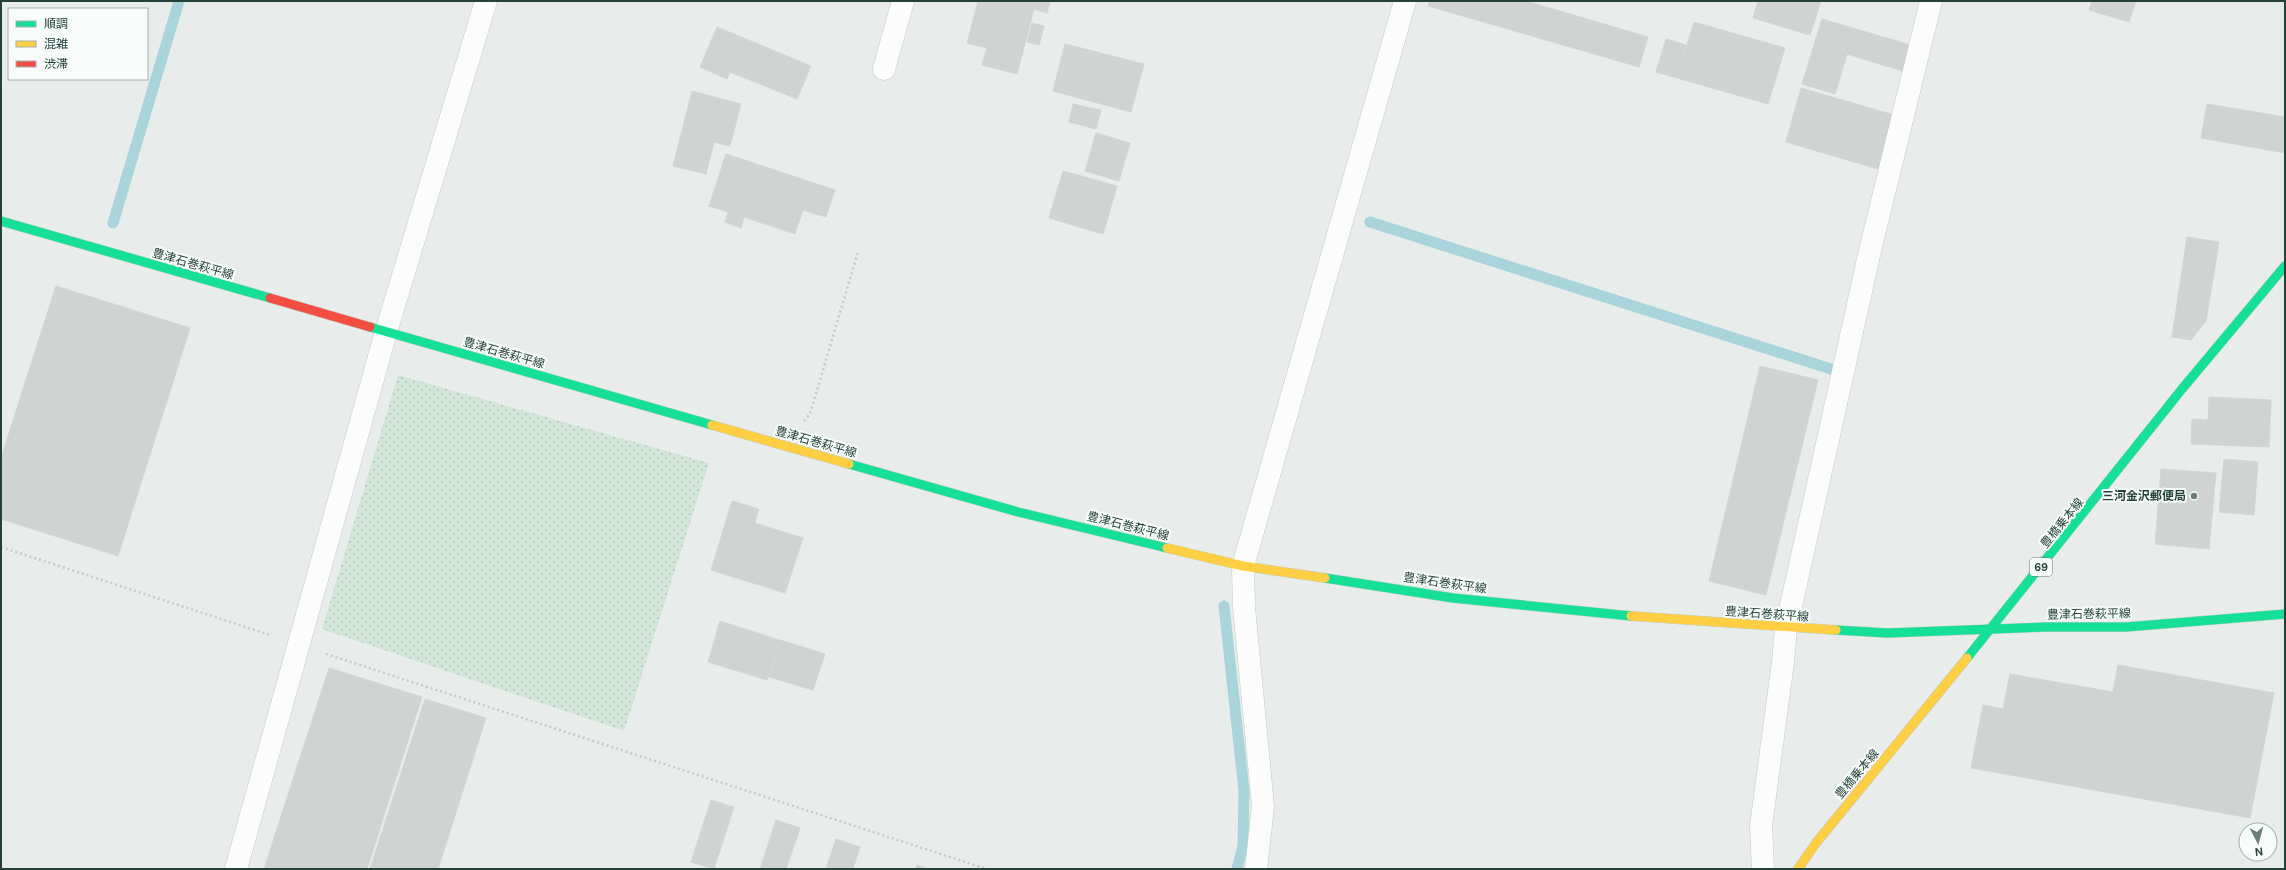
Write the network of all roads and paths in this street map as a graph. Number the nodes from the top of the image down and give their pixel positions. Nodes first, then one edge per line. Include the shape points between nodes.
1 (486, 1) edge
2 (903, 1) edge
3 (1405, 1) edge
4 (1931, 1) edge
5 (884, 69) dead end
6 (1, 221) edge
7 (858, 252) dead end
8 (2285, 266) edge
9 (386, 332) junction
10 (783, 445) junction
11 (1, 547) edge
12 (1243, 566) junction
13 (2285, 614) edge
14 (1786, 628) junction
15 (1989, 629) junction
16 (300, 645) junction
17 (236, 869) edge
18 (987, 869) edge
19 (1256, 869) edge
20 (1764, 869) edge
21 (1798, 869) edge

1 - 9 street
2 - 5 street
3 - 12 street
4 - 14 street via 1867,263
6 - 9 main road, 豊津石巻萩平線
7 - 10 path via 810,414
8 - 15 main road, 豊橋乗本線 / 69 via 2182,389 2066,537
9 - 10 main road, 豊津石巻萩平線
9 - 16 street
10 - 12 main road, 豊津石巻萩平線 via 1018,512
11 - 16 path
12 - 14 main road, 豊津石巻萩平線 via 1453,598 1646,618
12 - 19 street via 1244,607 1263,806
13 - 15 main road, 豊津石巻萩平線 via 2126,627
14 - 15 main road, 豊津石巻萩平線 via 1887,633
14 - 20 street via 1784,662 1761,826
15 - 21 main road, 豊橋乗本線 / 69 via 1952,679 1816,843
16 - 17 street
16 - 18 path

